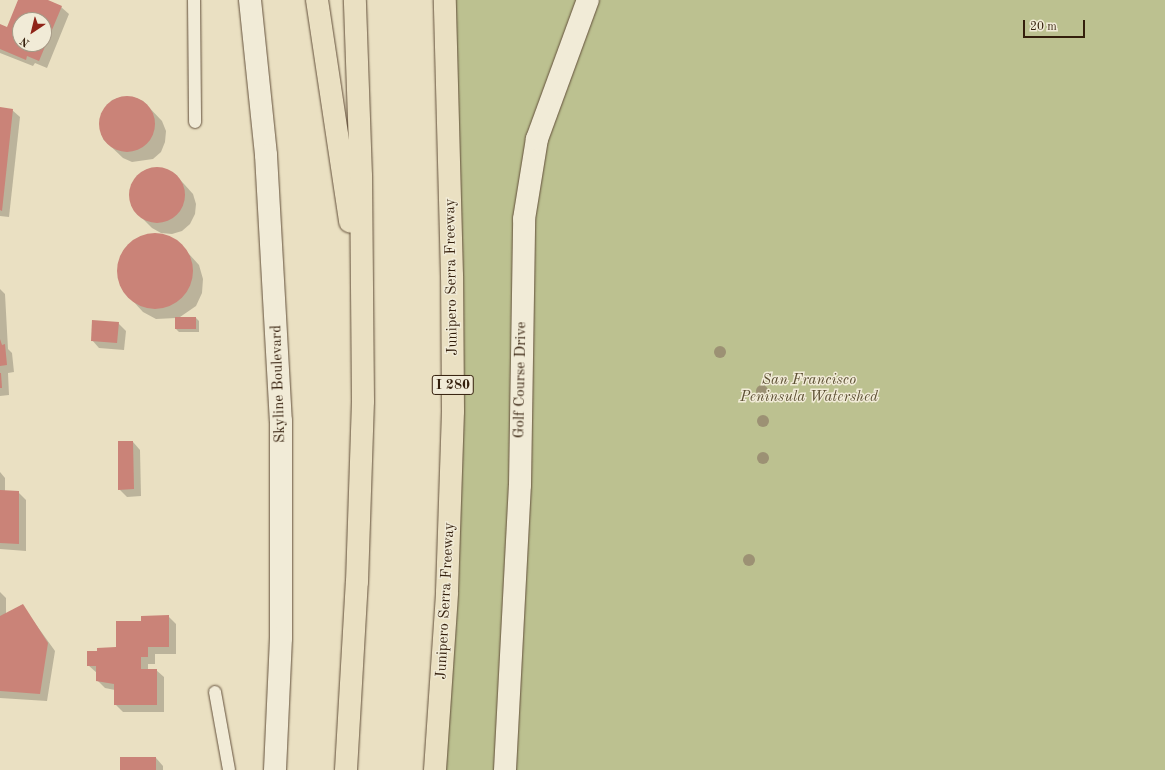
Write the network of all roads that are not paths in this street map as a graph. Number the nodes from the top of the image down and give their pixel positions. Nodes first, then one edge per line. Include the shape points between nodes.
1 (194, 0) edge
2 (250, 0) edge
3 (317, 0) edge
4 (355, 0) edge
5 (445, 0) edge
6 (588, 0) edge
7 (195, 122) dead end
8 (363, 310) junction
9 (215, 692) dead end
10 (229, 770) edge
11 (275, 770) edge
12 (346, 770) edge
13 (435, 770) edge
14 (505, 770) edge

1 - 7 lane
2 - 11 street, Skyline Boulevard via 269,202 281,422 281,638
3 - 8 highway
4 - 8 highway
5 - 13 highway, Junipero Serra Freeway / I 280 via 452,254 453,411 447,592
6 - 14 street, Golf Course Drive via 537,139 524,219 520,485
8 - 12 highway via 359,536
9 - 10 lane

